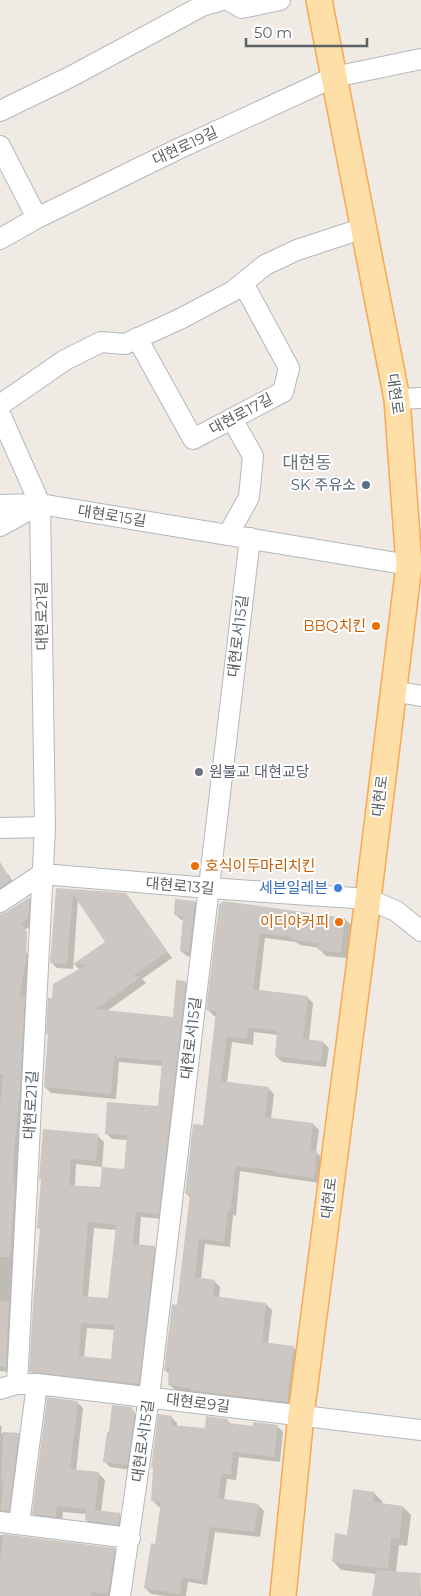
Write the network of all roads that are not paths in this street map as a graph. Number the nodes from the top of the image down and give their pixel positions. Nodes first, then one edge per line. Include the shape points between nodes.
1 (222, 0) edge
2 (228, 0) edge
3 (280, 0) edge
4 (319, 0) edge
5 (421, 59) edge
6 (334, 77) junction
7 (0, 111) edge
8 (0, 146) edge
9 (37, 218) junction
10 (364, 228) junction
11 (0, 239) edge
12 (243, 283) junction
13 (137, 338) junction
14 (409, 398) edge
15 (0, 405) edge
16 (0, 414) edge
17 (232, 419) junction
18 (40, 504) junction
19 (0, 505) edge
20 (0, 526) edge
21 (228, 535) junction
22 (250, 538) junction
23 (409, 565) junction
24 (393, 691) junction
25 (421, 696) edge
26 (45, 827) junction
27 (0, 828) edge
28 (42, 874) junction
29 (209, 888) junction
30 (368, 899) junction
31 (0, 902) edge
32 (421, 931) edge
33 (37, 1384) junction
34 (8, 1386) edge
35 (149, 1397) junction
36 (300, 1415) junction
37 (421, 1430) edge
38 (10, 1523) edge
39 (130, 1538) junction
40 (120, 1596) edge
41 (282, 1596) edge

1 - 7 street via 202,6
2 - 3 street via 242,8
4 - 6 main road, 대현로
5 - 6 street, 대현로19길
6 - 9 street, 대현로19길
6 - 10 main road, 대현로
8 - 9 street
9 - 11 street, 대현로19길
10 - 12 street via 297,250 266,265
10 - 14 main road, 대현로
12 - 13 street via 187,315
12 - 17 street, 대현로17길 via 289,368 283,392
13 - 15 street via 125,344 101,342 65,360
13 - 17 street, 대현로17길 via 193,439
14 - 23 main road, 대현로
16 - 18 street, 대현로21길
17 - 21 street via 253,456 249,497
18 - 19 street, 대현로15길
18 - 20 street
18 - 21 street, 대현로15길
18 - 26 street, 대현로21길
21 - 22 street, 대현로15길
22 - 23 street, 대현로15길
22 - 29 street, 대현로서15길
23 - 24 main road, 대현로
24 - 25 street
24 - 30 main road, 대현로
26 - 27 street
26 - 28 street, 대현로21길
28 - 29 street, 대현로13길
28 - 31 street
28 - 34 street, 대현로21길
29 - 30 street, 대현로13길
29 - 35 street, 대현로서15길
30 - 32 street, 대현로13길 via 396,911
30 - 36 main road, 대현로
33 - 34 street, 대현로9길
33 - 35 street, 대현로9길
33 - 38 street
35 - 36 street, 대현로9길
35 - 39 street, 대현로서15길
36 - 37 street, 대현로9길
36 - 41 main road, 대현로
38 - 39 street
39 - 40 street, 대현로서15길

